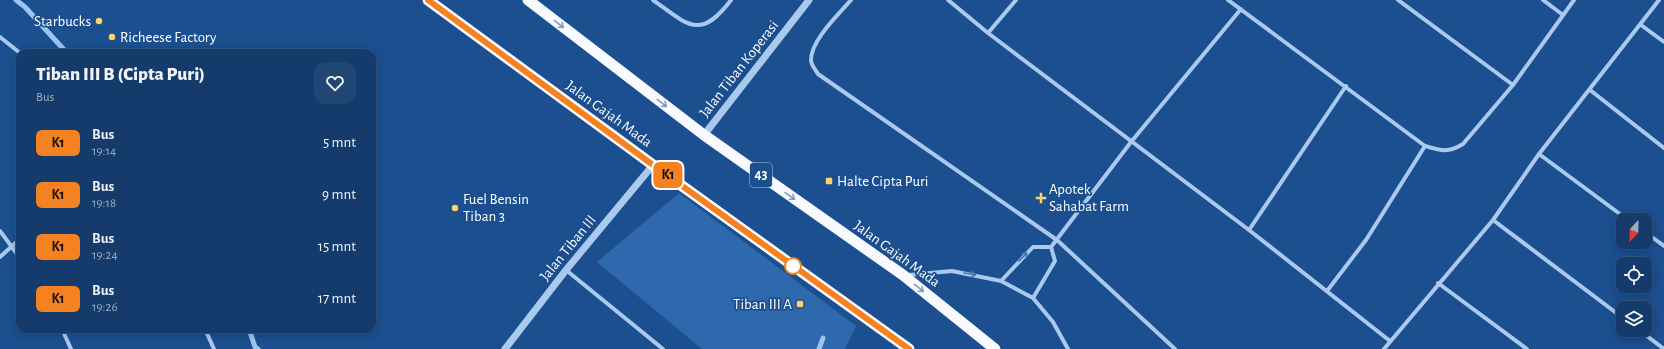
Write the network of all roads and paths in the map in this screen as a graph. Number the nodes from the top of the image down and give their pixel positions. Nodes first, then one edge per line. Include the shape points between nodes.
1 (428, 0) edge
2 (528, 0) edge
3 (653, 0) edge
4 (731, 0) edge
5 (809, 0) edge
6 (851, 0) edge
7 (948, 0) edge
8 (1016, 0) edge
9 (1228, 0) edge
10 (1398, 0) edge
11 (1543, 0) edge
12 (1574, 0) edge
13 (1659, 0) edge
14 (1242, 9) junction
15 (1563, 15) junction
16 (1641, 25) junction
17 (988, 33) junction
18 (0, 37) edge
19 (1664, 42) edge
20 (16, 50) edge
21 (1512, 85) junction
22 (1346, 86) junction
23 (1590, 90) junction
24 (704, 136) junction
25 (1131, 142) junction
26 (1425, 146) junction
27 (1664, 148) edge
28 (1539, 154) junction
29 (653, 165) junction
30 (1619, 213) edge
31 (1493, 220) junction
32 (1249, 230) junction
33 (0, 231) edge
34 (1652, 237) edge
35 (1057, 240) junction
36 (16, 242) edge
37 (12, 245) junction
38 (1664, 246) edge
39 (1052, 248) junction
40 (16, 252) edge
41 (0, 257) edge
42 (566, 270) junction
43 (903, 275) junction
44 (1002, 280) junction
45 (1438, 283) junction
46 (1327, 291) junction
47 (1033, 298) junction
48 (1616, 313) edge
49 (64, 333) edge
50 (207, 333) edge
51 (1648, 337) edge
52 (1390, 341) junction
53 (906, 348) edge
54 (71, 349) edge
55 (214, 349) edge
56 (505, 349) edge
57 (663, 349) edge
58 (995, 349) edge
59 (1068, 349) edge
60 (1176, 349) edge
61 (1384, 349) edge
62 (1527, 349) edge
63 (1664, 349) edge

1 - 29 highway, Jalan Gajah Mada
2 -> 24 highway, Jalan Gajah Mada / 43
3 - 4 street via 681,20 693,25 704,25 721,13
5 - 24 street, Jalan Tiban Koperasi
6 - 35 street via 819,38 813,50 812,66 818,74
7 - 17 street
8 - 17 street
9 - 14 street
10 - 21 street
11 - 15 street
12 - 15 street
13 - 16 street
14 - 22 street
14 - 25 street
15 - 21 street
16 - 19 street
16 - 23 street
17 - 25 street
18 - 20 street
21 - 26 street via 1463,144 1454,150 1444,151
22 - 26 street
22 - 32 street
23 - 27 street
23 - 28 street
24 -> 43 highway, Jalan Gajah Mada / 43
25 - 32 street
25 - 35 street
26 - 46 street via 1366,240
28 - 30 street
28 - 31 street
29 - 42 street, Jalan Tiban III
29 - 53 highway, Jalan Gajah Mada
31 - 45 street
31 - 48 street
32 - 46 street
33 - 37 street
34 - 38 street
35 - 39 street
35 - 60 street
36 - 37 street
37 - 40 street
37 - 41 street
44 -> 39 street via 1033,247
39 - 47 street via 1055,261
42 - 56 street, Jalan Tiban III
42 - 57 street
43 -> 44 street via 952,272
43 -> 58 highway, Jalan Gajah Mada / 43
44 - 47 street
45 - 52 street
45 - 62 street
46 - 52 street
47 - 59 street via 1053,322
49 - 54 street
50 - 55 street
51 - 63 street
52 - 61 street

